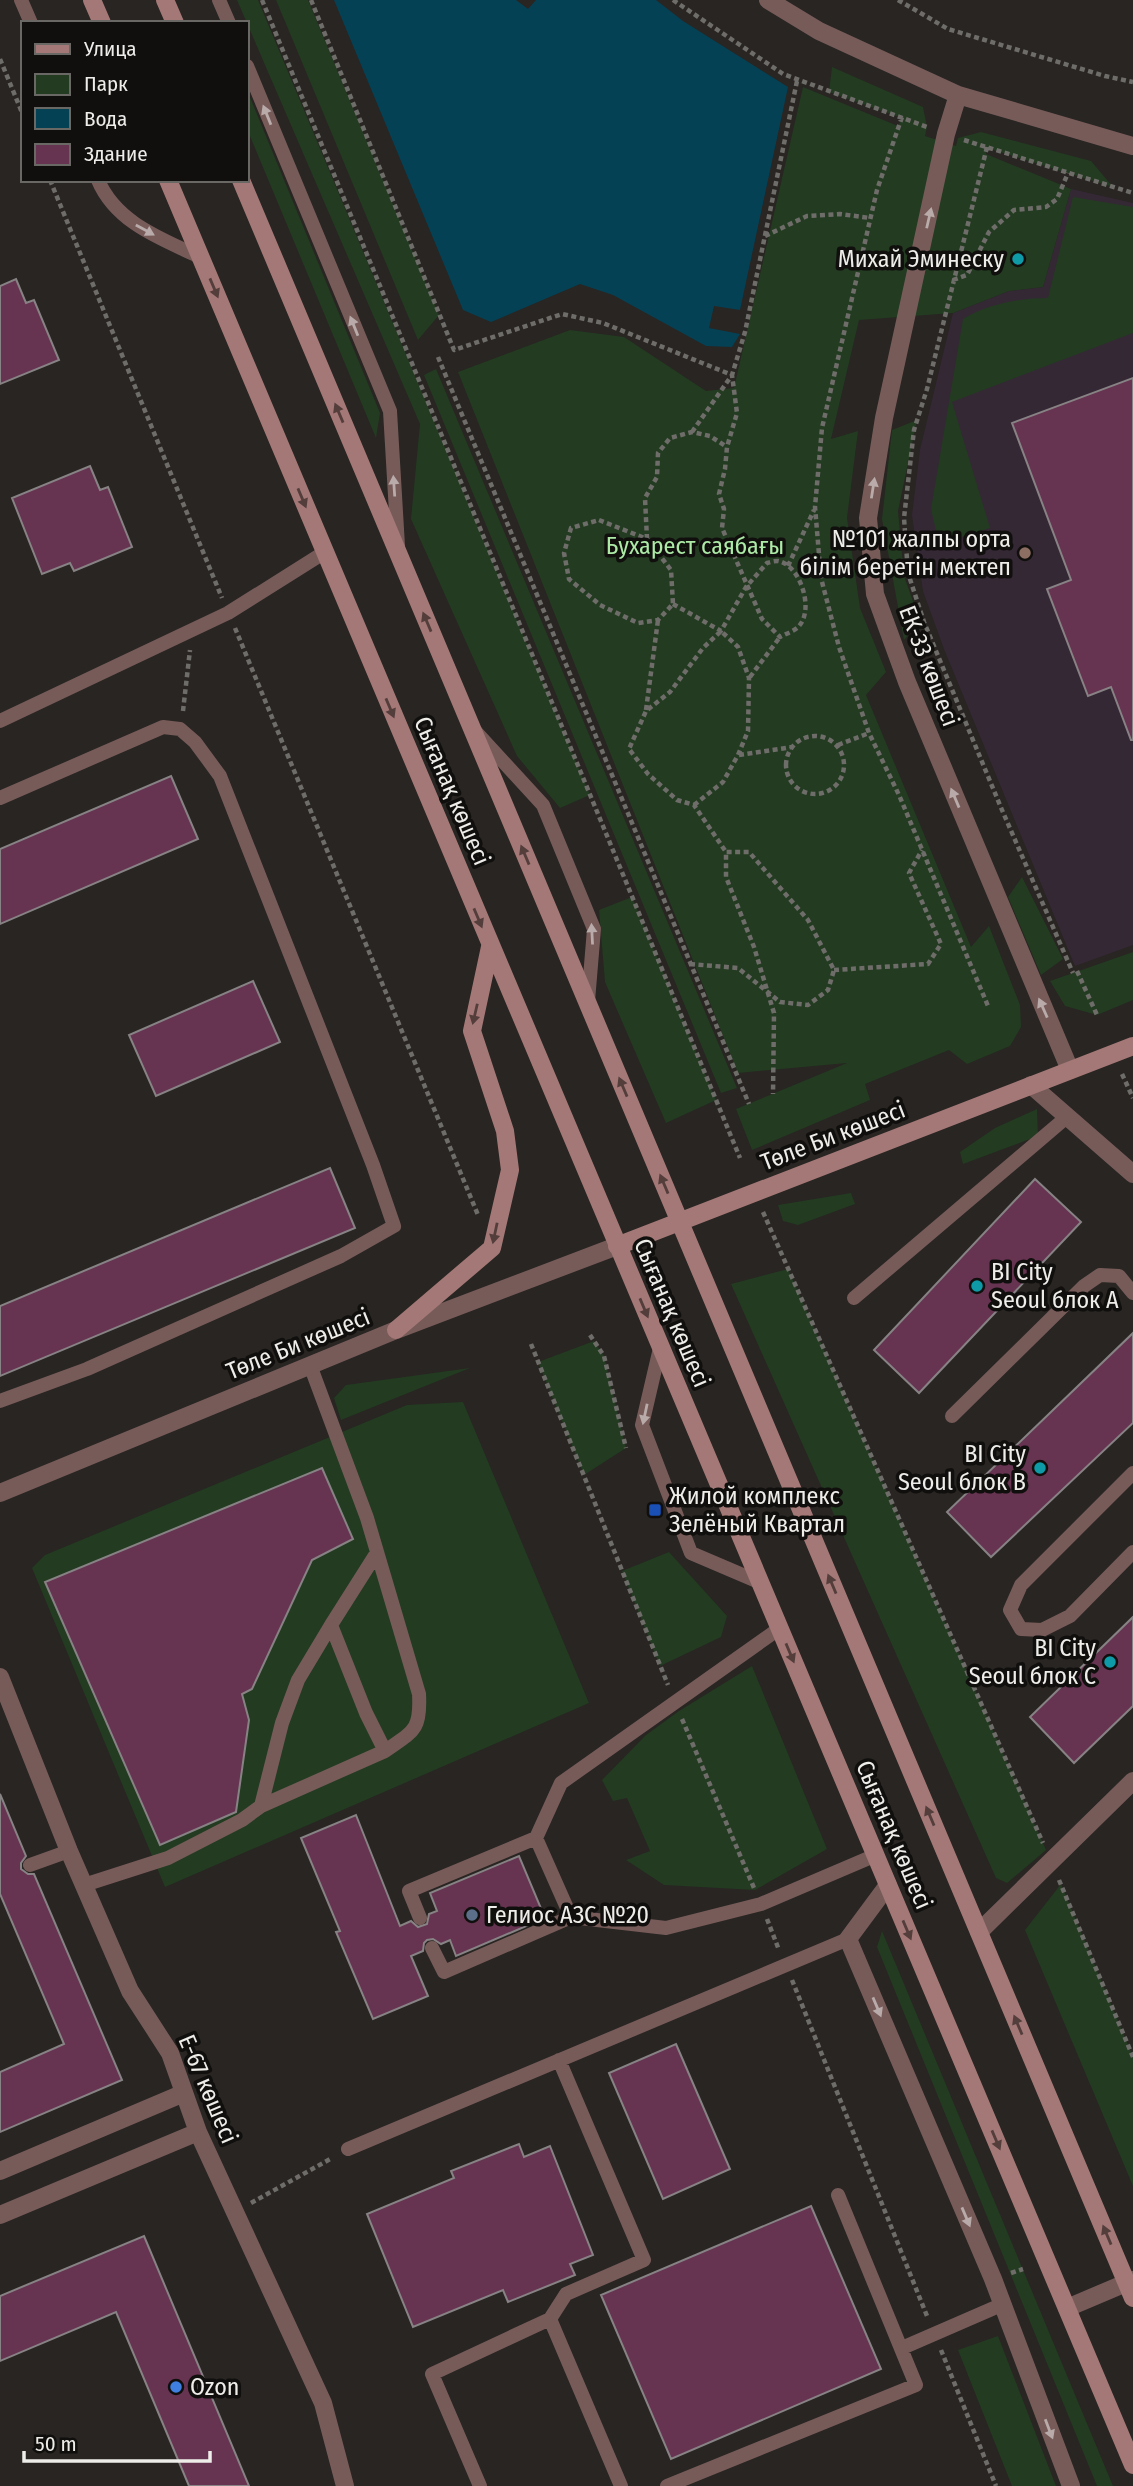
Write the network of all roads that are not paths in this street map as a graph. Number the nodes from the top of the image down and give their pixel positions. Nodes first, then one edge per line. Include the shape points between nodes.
1 (21, 0) edge
2 (92, 0) edge
3 (166, 0) edge
4 (219, 0) edge
5 (768, 0) edge
6 (30, 21) edge
7 (101, 21) edge
8 (174, 21) edge
9 (228, 21) edge
10 (248, 68) edge
11 (958, 95) junction
12 (1133, 146) edge
13 (99, 182) edge
14 (169, 182) edge
15 (242, 182) edge
16 (201, 257) junction
17 (325, 552) junction
18 (399, 554) junction
19 (0, 721) edge
20 (472, 727) junction
21 (0, 798) edge
22 (490, 947) junction
23 (588, 1002) junction
24 (1133, 1046) edge
25 (1070, 1070) junction
26 (1031, 1085) junction
27 (1068, 1116) junction
28 (1133, 1174) edge
29 (680, 1221) junction
30 (617, 1246) junction
31 (1133, 1293) edge
32 (854, 1298) dead end
33 (396, 1330) junction
34 (660, 1348) junction
35 (310, 1365) junction
36 (0, 1401) edge
37 (952, 1416) dead end
38 (1133, 1473) edge
39 (0, 1493) edge
40 (1133, 1552) edge
41 (376, 1554) junction
42 (760, 1582) junction
43 (331, 1625) junction
44 (780, 1628) junction
45 (0, 1677) edge
46 (385, 1751) junction
47 (1133, 1781) edge
48 (261, 1806) junction
49 (536, 1838) junction
50 (69, 1851) junction
51 (876, 1855) junction
52 (30, 1866) dead end
53 (84, 1885) junction
54 (888, 1885) junction
55 (420, 1917) dead end
56 (571, 1917) junction
57 (979, 1932) junction
58 (848, 1938) junction
59 (432, 1948) dead end
60 (559, 2060) junction
61 (184, 2093) junction
62 (198, 2132) junction
63 (348, 2148) road end
64 (0, 2171) edge
65 (838, 2195) dead end
66 (0, 2215) edge
67 (1131, 2287) edge
68 (1001, 2305) junction
69 (1067, 2308) junction
70 (550, 2319) junction
71 (902, 2348) junction
72 (1133, 2465) edge
73 (345, 2486) edge
74 (480, 2486) edge
75 (621, 2486) edge
76 (667, 2486) edge
77 (1071, 2486) edge

1 - 6 lane
2 - 7 main road
3 - 8 main road
4 - 9 lane
5 - 11 street via 820,31
18 -> 10 lane via 390,411
11 - 12 street
25 -> 11 street, ЕК-33 көшесі via 907,682 875,594 868,518 884,418
13 -> 16 lane via 138,228
14 - 16 main road, Сығанақ көшесі
18 -> 15 main road, Сығанақ көшесі
16 -> 17 main road, Сығанақ көшесі
17 - 19 lane via 228,613
17 -> 22 main road, Сығанақ көшесі
20 -> 18 main road, Сығанақ көшесі
23 -> 20 main road, Сығанақ көшесі
23 -> 20 lane via 594,929 548,817 542,804
21 - 36 lane via 163,727 180,729 195,743 220,776 394,1226 341,1256 88,1369
22 - 30 main road, Сығанақ көшесі
22 -> 33 main road via 472,1031 505,1131 510,1170 492,1248
29 -> 23 main road, Сығанақ көшесі
24 - 25 main road
25 - 26 main road
26 - 27 street
26 - 29 main road, Төле Би көшесі
27 - 28 street
27 - 32 lane
29 - 30 main road, Төле Би көшесі
57 -> 29 main road, Сығанақ көшесі
30 - 33 street, Төле Би көшесі
30 -> 34 main road, Сығанақ көшесі
31 - 37 lane via 1119,1276 1100,1275
33 - 35 street, Төле Би көшесі
34 - 42 main road, Сығанақ көшесі
34 -> 42 lane via 642,1425 691,1553
35 - 39 street, Төле Би көшесі
35 - 41 lane
38 - 40 lane via 1021,1586 1010,1610 1021,1629 1042,1630 1070,1616
41 - 43 lane
41 - 46 lane via 419,1694 420,1717 410,1735
42 - 44 main road, Сығанақ көшесі
43 - 46 lane
43 - 48 lane via 298,1679
44 - 49 lane via 561,1783
44 -> 51 main road, Сығанақ көшесі
45 - 50 street, Е-67 көшесі
46 - 48 lane
47 - 57 street
48 - 53 lane via 168,1858
49 - 55 lane via 409,1892
49 - 56 lane
50 - 52 lane
50 - 53 street, Е-67 көшесі
51 - 54 main road, Сығанақ көшесі
51 - 56 lane via 761,1904 666,1928
53 - 61 street, Е-67 көшесі via 130,1992 170,2053
54 - 58 street
54 -> 69 main road, Сығанақ көшесі
56 - 59 lane via 443,1972
67 -> 57 main road, Сығанақ көшесі
58 - 60 lane
58 -> 68 street
60 - 63 lane
60 - 70 lane via 644,2260 566,2294
61 - 62 street, Е-67 көшесі
61 - 64 street
62 - 66 street
62 - 73 street, Е-67 көшесі via 323,2403
65 - 71 lane
67 - 69 street
68 - 71 lane
68 -> 77 street
69 - 72 main road, Сығанақ көшесі
70 - 74 lane via 432,2374
70 - 75 lane
71 - 76 lane via 916,2385

